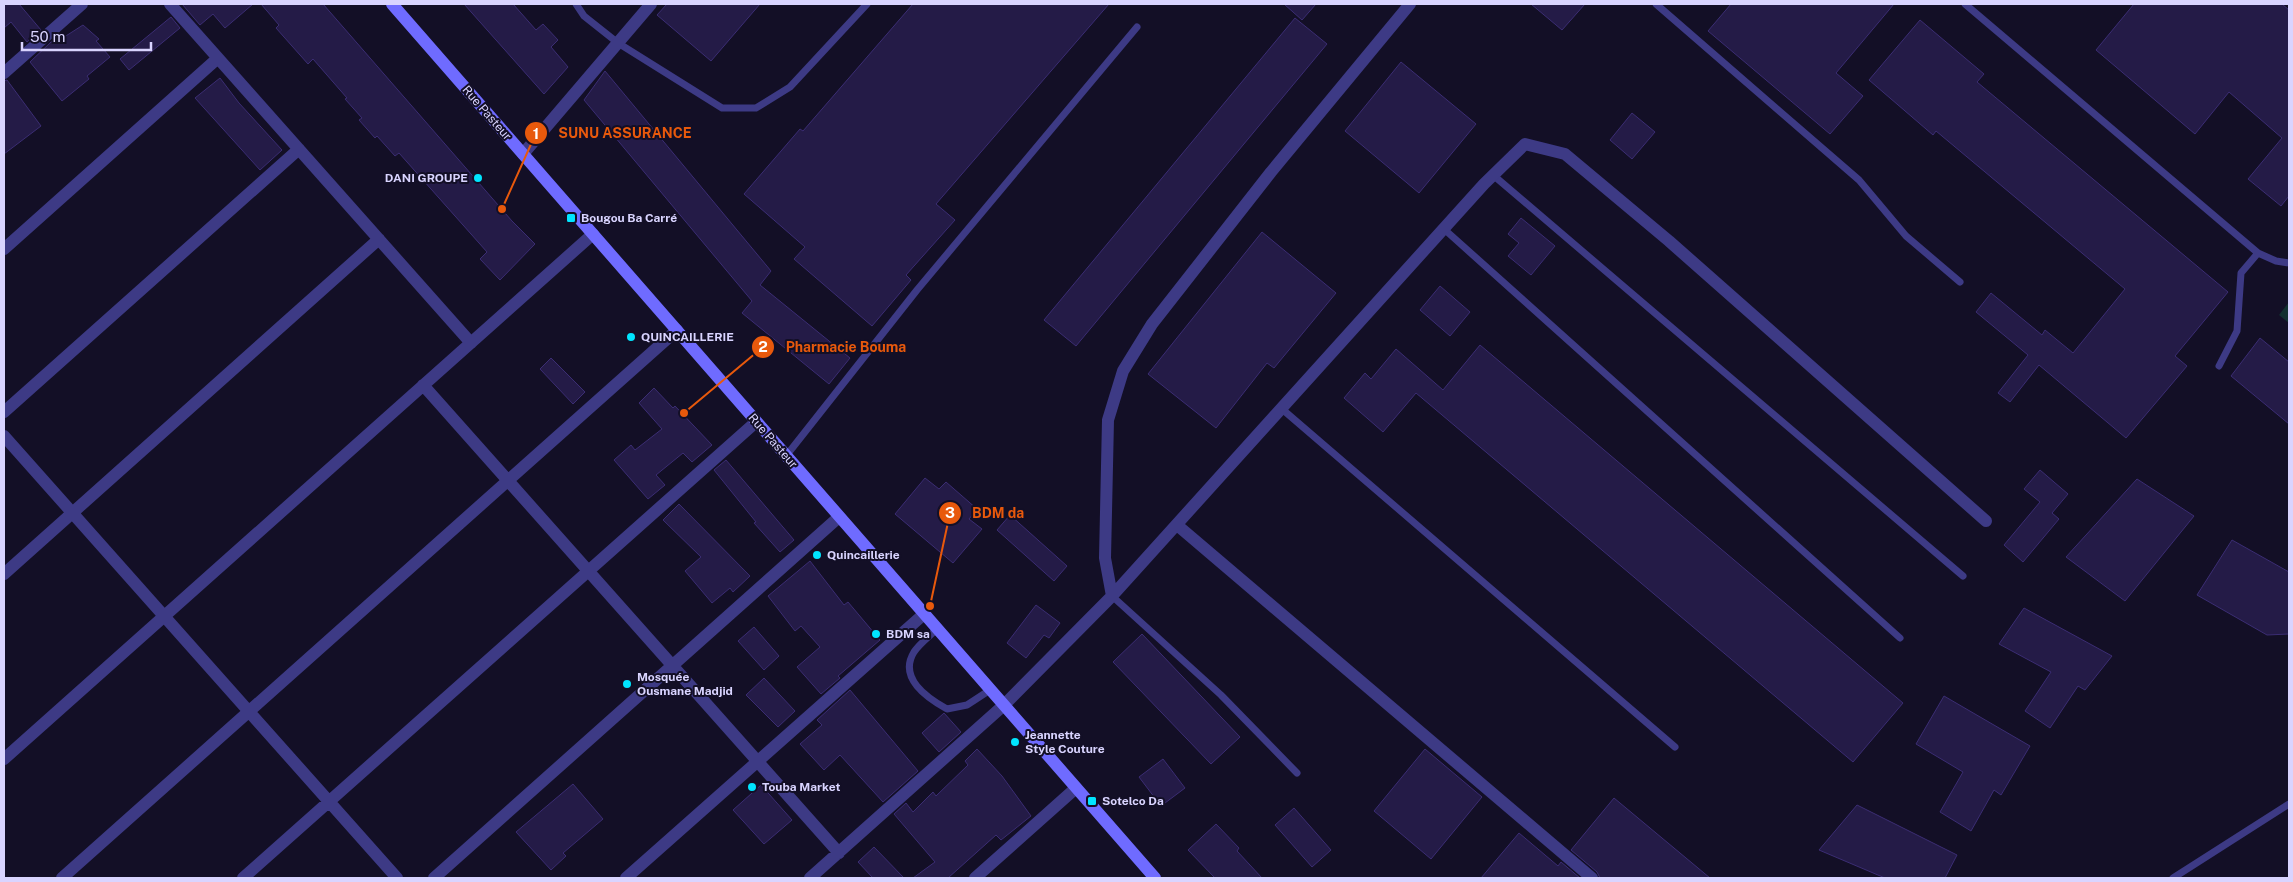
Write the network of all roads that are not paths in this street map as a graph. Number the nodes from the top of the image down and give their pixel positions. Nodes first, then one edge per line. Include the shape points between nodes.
1 (82, 4) edge
2 (170, 4) edge
3 (392, 4) edge
4 (576, 4) edge
5 (650, 4) edge
6 (866, 4) edge
7 (1410, 4) edge
8 (1656, 4) edge
9 (1965, 4) edge
10 (1137, 27) dead end
11 (618, 42) junction
12 (218, 58) junction
13 (4, 74) edge
14 (299, 149) junction
15 (523, 154) junction
16 (1493, 175) junction
17 (1444, 228) junction
18 (593, 234) junction
19 (379, 240) junction
20 (4, 249) edge
21 (2258, 253) junction
22 (2289, 263) edge
23 (1960, 282) dead end
24 (676, 330) junction
25 (471, 343) junction
26 (2219, 366) dead end
27 (423, 385) junction
28 (1282, 409) junction
29 (4, 412) edge
30 (756, 422) junction
31 (4, 436) edge
32 (786, 456) junction
33 (508, 480) junction
34 (72, 513) junction
35 (840, 517) junction
36 (1986, 522) dead end
37 (1177, 525) junction
38 (589, 571) junction
39 (4, 574) edge
40 (1963, 576) dead end
41 (1112, 596) junction
42 (924, 614) junction
43 (164, 616) junction
44 (937, 629) junction
45 (1900, 638) dead end
46 (672, 666) junction
47 (990, 690) junction
48 (1004, 705) junction
49 (249, 712) junction
50 (1675, 747) dead end
51 (4, 759) edge
52 (758, 761) junction
53 (1297, 773) dead end
54 (1076, 788) junction
55 (329, 802) junction
56 (2289, 804) edge
57 (839, 853) junction
58 (62, 878) edge
59 (243, 878) edge
60 (397, 878) edge
61 (434, 878) edge
62 (626, 878) edge
63 (810, 878) edge
64 (976, 878) edge
65 (1155, 878) edge
66 (1592, 878) edge
67 (2172, 878) edge

1 - 13 street
2 - 12 street
3 - 15 main road, Rue Pasteur
4 - 11 lane via 584,16
5 - 11 street
6 - 11 lane via 790,87 756,108 722,108
7 - 41 street via 1271,172 1152,324 1123,371 1108,420 1105,558
8 - 23 lane via 1859,180 1906,236
9 - 21 lane
10 - 32 lane via 918,290
11 - 15 street
12 - 14 street
12 - 20 street
14 - 19 street
14 - 29 street
15 - 18 main road, Rue Pasteur
16 - 17 street
16 - 36 street via 1525,144 1565,154 1669,241
16 - 40 lane
17 - 28 street
17 - 45 lane
18 - 24 main road, Rue Pasteur
18 - 25 street
19 - 25 street
19 - 34 street
21 - 22 lane
21 - 26 lane via 2241,273 2237,331
24 - 30 main road, Rue Pasteur
24 - 33 street
25 - 27 street
27 - 33 street
27 - 43 street
28 - 37 street
28 - 50 lane
30 - 32 main road, Rue Pasteur
30 - 38 street
31 - 34 street
32 - 35 main road, Rue Pasteur
33 - 38 street
33 - 49 street
34 - 39 street
34 - 43 street
35 - 42 main road, Rue Pasteur
35 - 46 street
37 - 41 street
37 - 66 street
38 - 46 street
38 - 55 street
41 - 48 street
41 - 53 lane via 1221,695
42 - 44 main road, Rue Pasteur
42 - 52 street
43 - 49 street
43 - 51 street
44 - 47 main road, Rue Pasteur
44 - 47 lane via 914,652 908,669 913,684 947,710 967,705
46 - 52 street
46 - 61 street
47 - 48 main road, Rue Pasteur
48 - 54 main road, Rue Pasteur
48 - 57 street
49 - 55 street
49 - 58 street
52 - 57 street
52 - 62 street
54 - 64 street
54 - 65 main road, Rue Pasteur
55 - 59 street
55 - 60 street
56 - 67 lane
57 - 63 street

